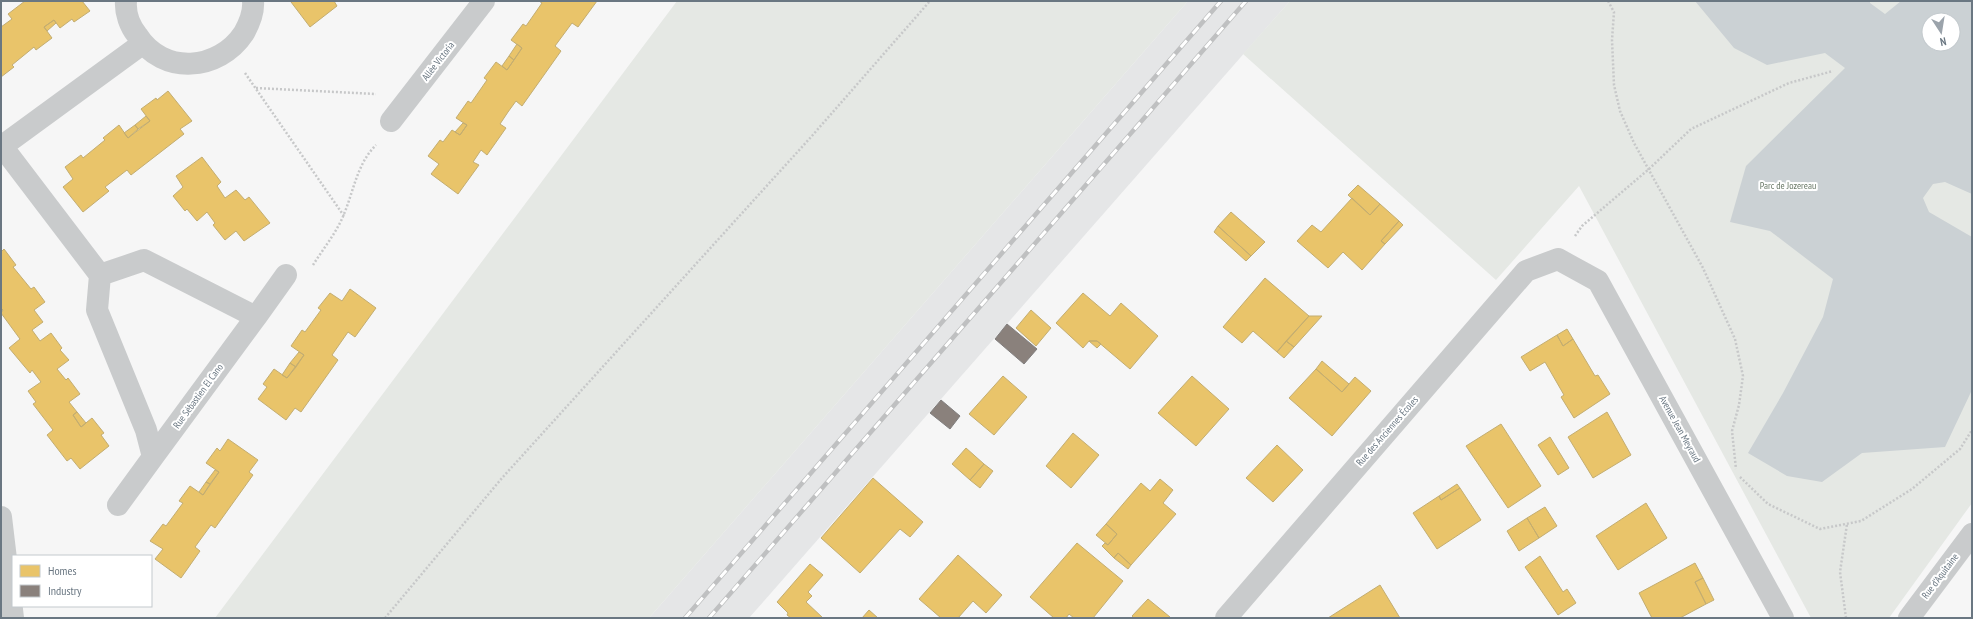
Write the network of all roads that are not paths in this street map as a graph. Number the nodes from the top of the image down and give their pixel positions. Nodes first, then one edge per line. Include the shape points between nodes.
1 (126, 1) edge
2 (253, 1) edge
3 (484, 1) edge
4 (142, 44) junction
5 (391, 121) road end
6 (1, 146) edge
7 (1558, 259) joint
8 (100, 275) junction
9 (286, 275) road end
10 (256, 317) junction
11 (153, 457) junction
12 (118, 505) dead end
13 (1, 517) edge
14 (1972, 534) edge
15 (13, 618) edge
16 (1226, 618) edge
17 (1783, 618) edge
18 (1909, 618) edge

1 - 4 street via 131,26
2 - 4 street via 248,26 237,44 220,57 200,63 179,64 159,57
3 - 5 street, Allée Victoria
4 - 6 street
6 - 8 street
7 - 16 street, Rue des Anciennes Écoles via 1526,271
7 - 17 street, Avenue Jean Meyraud via 1598,281
8 - 10 street via 144,260
8 - 11 street via 97,310 146,430
9 - 10 street, Rue Sébastien El Cano
10 - 11 street, Rue Sébastien El Cano
11 - 12 street, Rue Sébastien El Cano
13 - 15 street
14 - 18 street, Rue d'Aquitaine

